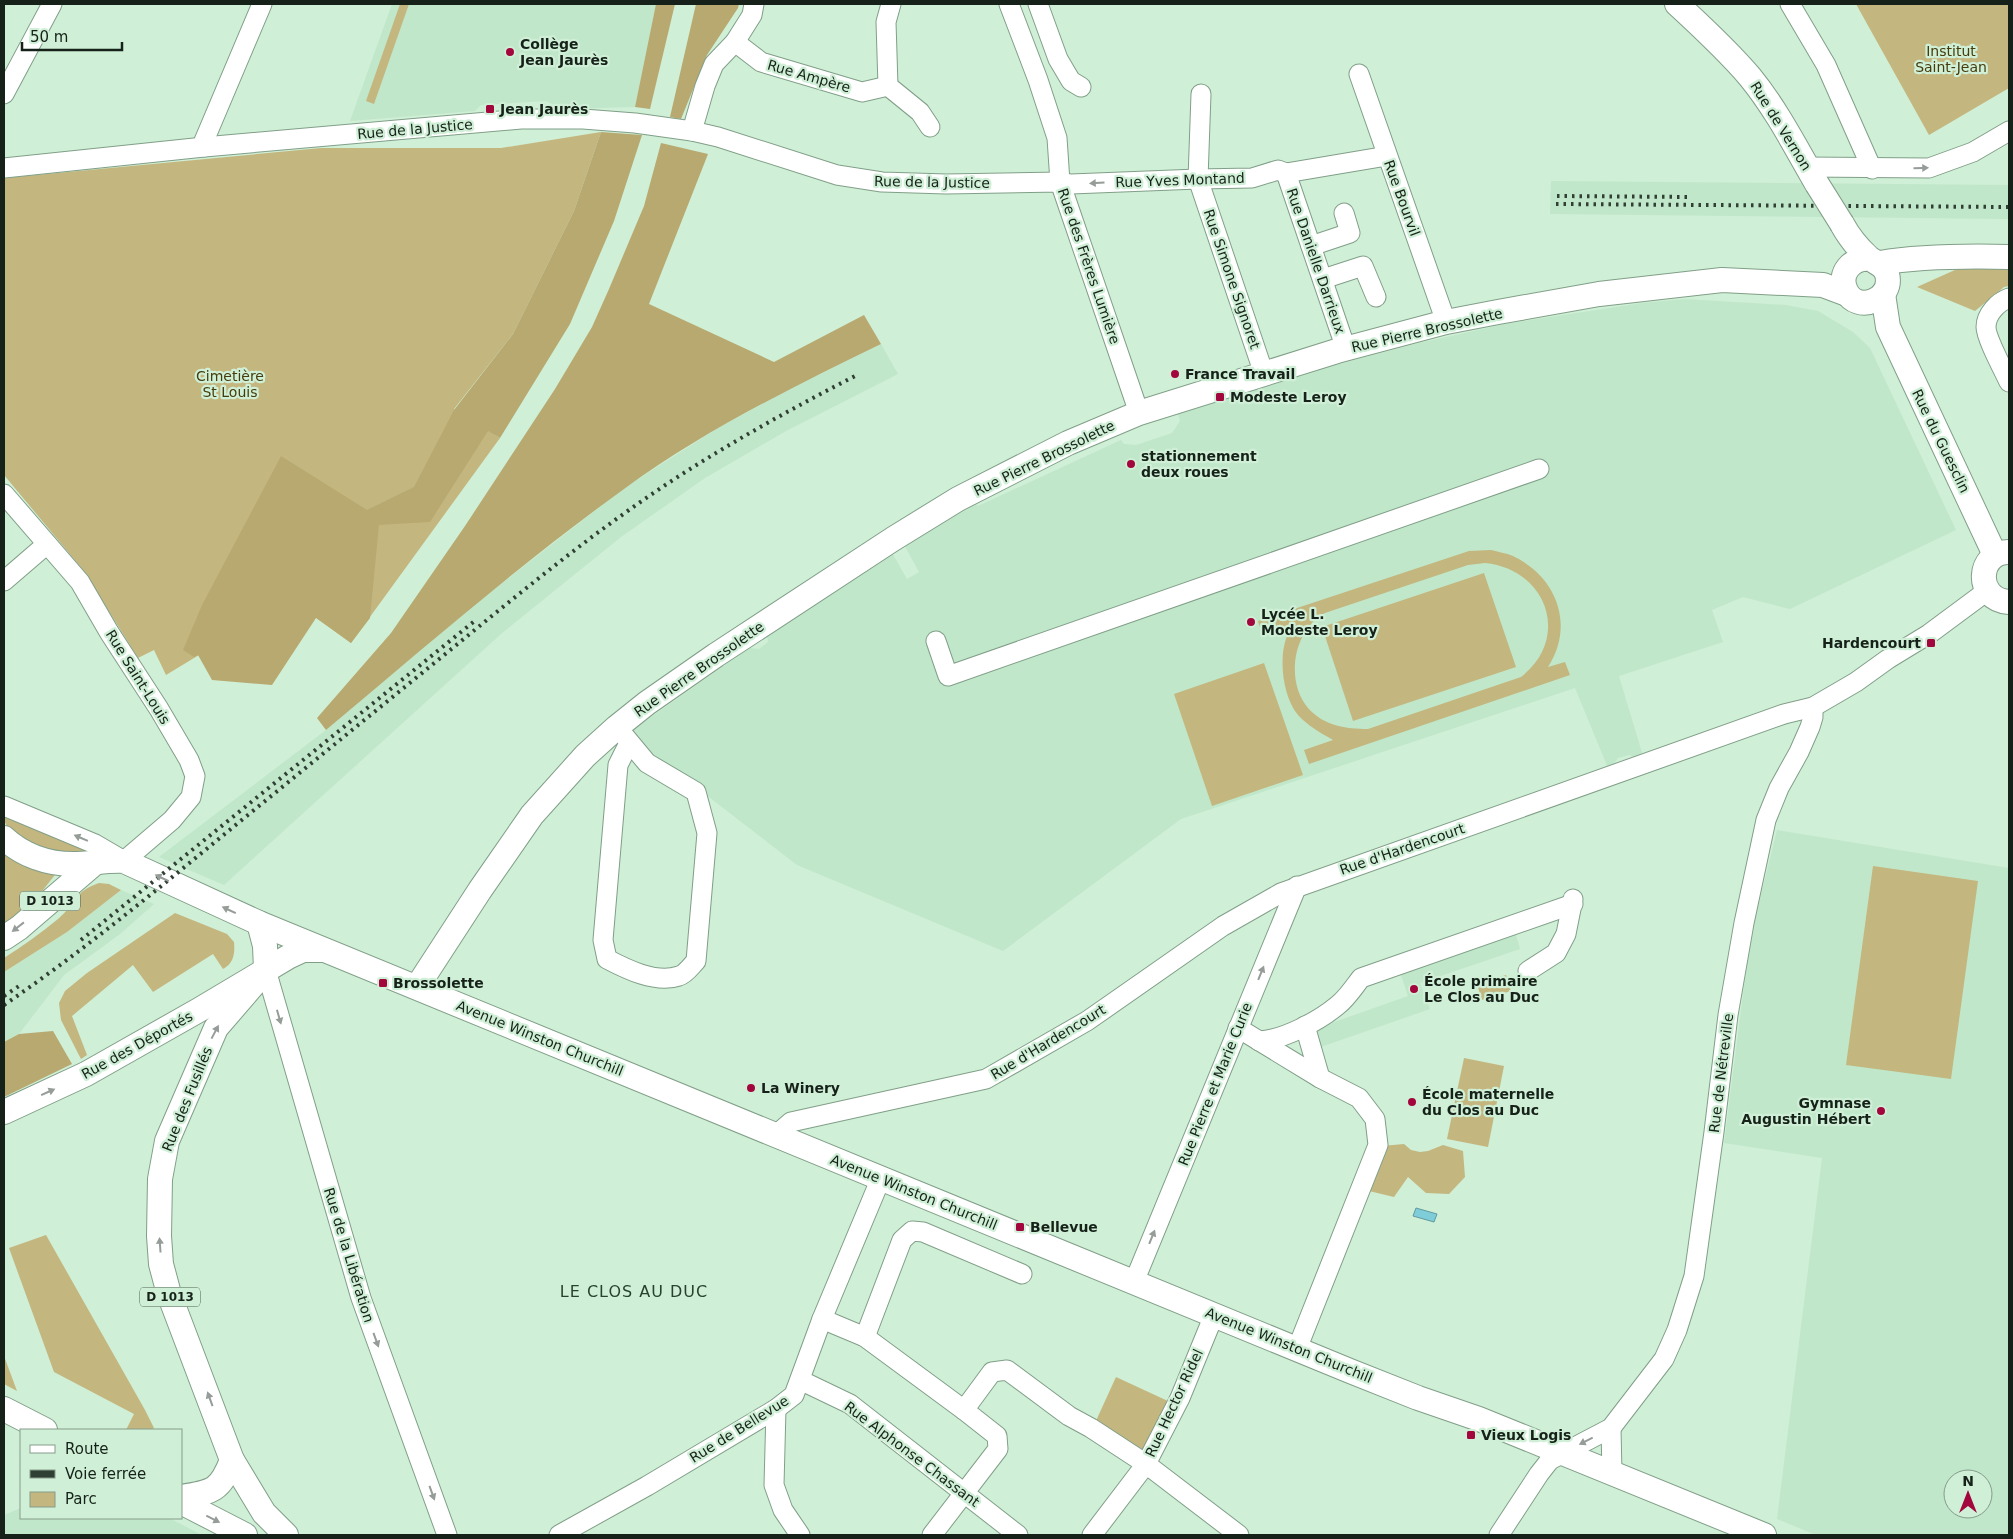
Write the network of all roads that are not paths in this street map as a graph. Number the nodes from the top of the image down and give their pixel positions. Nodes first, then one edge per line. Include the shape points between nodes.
1 (52, 4) edge
2 (262, 4) edge
3 (754, 4) edge
4 (891, 4) edge
5 (1008, 4) edge
6 (1038, 4) edge
7 (1677, 4) edge
8 (1790, 4) edge
9 (736, 42) junction
10 (1360, 74) dead end
11 (888, 86) junction
12 (1081, 87) dead end
13 (4, 94) edge
14 (1201, 94) dead end
15 (930, 127) dead end
16 (2009, 131) edge
17 (692, 132) junction
18 (204, 147) junction
19 (1386, 156) junction
20 (4, 168) edge
21 (1872, 169) junction
22 (1286, 173) junction
23 (1812, 176) junction
24 (1198, 179) junction
25 (1060, 182) junction
26 (1344, 213) dead end
27 (1312, 246) junction
28 (2009, 257) edge
29 (1866, 279) junction
30 (1323, 280) junction
31 (1376, 297) dead end
32 (2009, 298) edge
33 (1446, 322) junction
34 (1346, 349) junction
35 (1264, 374) junction
36 (2009, 382) edge
37 (1139, 414) junction
38 (1539, 469) dead end
39 (4, 494) edge
40 (48, 544) junction
41 (2002, 554) edge
42 (4, 582) edge
43 (1987, 591) junction
44 (2009, 602) edge
45 (936, 641) dead end
46 (1813, 707) junction
47 (623, 735) junction
48 (4, 806) edge
49 (4, 838) edge
50 (124, 861) junction
51 (96, 862) junction
52 (1297, 886) junction
53 (259, 923) junction
54 (4, 938) edge
55 (324, 950) junction
56 (266, 970) junction
57 (1528, 971) dead end
58 (417, 987) junction
59 (1305, 1026) junction
60 (1238, 1028) junction
61 (1259, 1041) junction
62 (1320, 1078) junction
63 (4, 1112) edge
64 (822, 1115) junction
65 (776, 1135) junction
66 (804, 1147) junction
67 (881, 1178) junction
68 (1022, 1274) dead end
69 (1134, 1282) junction
70 (1214, 1315) junction
71 (822, 1319) junction
72 (865, 1337) junction
73 (1297, 1349) junction
74 (800, 1380) junction
75 (4, 1409) edge
76 (776, 1409) junction
77 (964, 1410) junction
78 (1611, 1428) junction
79 (43, 1429) edge
80 (1562, 1453) junction
81 (232, 1460) junction
82 (1146, 1464) junction
83 (1612, 1474) junction
84 (964, 1494) junction
85 (182, 1497) edge
86 (182, 1503) edge
87 (244, 1535) edge
88 (286, 1535) edge
89 (447, 1535) edge
90 (559, 1535) edge
91 (800, 1535) edge
92 (932, 1535) edge
93 (1018, 1535) edge
94 (1092, 1535) edge
95 (1239, 1535) edge
96 (1499, 1535) edge
97 (1764, 1535) edge

1 - 13 street
2 - 18 street via 223,92
3 - 9 street via 752,15
4 - 11 street via 886,22
5 - 25 street, Rue des Frères Lumière via 1057,138
6 - 12 street via 1058,59 1071,81
7 - 23 main road, Rue de Vernon via 1750,77 1789,134
8 - 21 street via 1826,65
9 - 11 street, Rue Ampère via 761,62 862,92
9 - 17 street via 714,64
10 - 19 street, Rue Bourvil
11 - 15 street via 920,112
14 - 24 street, Rue Simone Signoret
21 -> 16 street via 1929,168 1973,152
17 - 18 street, Rue de la Justice via 635,123 567,118
17 - 25 street, Rue de la Justice via 718,137 837,175 882,182
18 - 20 street, Rue de la Justice
19 - 22 street, Rue Yves Montand
19 - 33 street, Rue Bourvil
21 - 23 street
22 - 24 street, Rue Yves Montand via 1278,170 1252,178
22 - 27 street, Rue Danielle Darrieux
23 - 29 main road, Rue de Vernon, bridge via 1846,231
24 -> 25 street, Rue Yves Montand
24 - 35 street, Rue Simone Signoret
25 - 37 street, Rue des Frères Lumière
26 - 27 street via 1350,232
27 - 30 street, Rue Danielle Darrieux
28 - 29 main road, Rue Pierre Brossolette via 1935,259 1904,272
29 - 33 main road, Rue Pierre Brossolette via 1823,285 1722,280 1599,294
29 - 41 main road, Rue du Guesclin
30 - 31 street via 1363,266
30 - 34 street, Rue Danielle Darrieux
32 - 36 street via 1999,302 1986,327
33 - 34 main road, Rue Pierre Brossolette
34 - 35 main road, Rue Pierre Brossolette
35 - 37 main road, Rue Pierre Brossolette
37 - 47 main road, Rue Pierre Brossolette via 1068,443 950,504 893,538 647,703
38 - 45 street via 948,676
39 - 40 street, Rue Saint-Louis
40 - 42 street
40 - 50 street, Rue Saint-Louis via 80,582 159,709 195,776 191,797 179,812
41 - 43 main road via 1986,566
43 - 44 main road via 1994,598
43 - 46 street, Rue d'Hardencourt via 1929,634
46 - 52 street, Rue d'Hardencourt via 1784,714
46 - 78 street, Rue de Nétreville via 1810,727 1766,820 1744,923 1726,1025 1694,1276 1664,1359
47 - 47 street, Rue Pierre Brossolette via 647,763 696,792 707,833 696,960 678,976 654,978 627,970 607,959 603,940
47 - 58 main road, Rue Pierre Brossolette via 584,756 532,815
50 -> 48 street via 95,844
49 - 51 main road via 18,850 42,860 71,864
50 - 51 main road
53 -> 50 main road, Avenue Winston Churchill
51 -> 54 main road, D 1013
60 -> 52 street, Rue Pierre et Marie Curie
52 - 64 street, Rue d'Hardencourt via 1250,909 1087,1021 986,1079
53 - 55 main road, Avenue Winston Churchill
53 - 56 main road via 265,946
55 - 56 main road, Rue des Déportés via 303,950
55 - 58 main road, Avenue Winston Churchill
63 -> 56 main road, Rue des Déportés via 86,1074
81 -> 56 main road, Rue des Fusillés / D 1013 via 169,1294 161,1264 160,1179 167,1141 216,1028
56 -> 89 street, Rue de la Libération via 361,1298
57 - 59 street via 1556,952 1566,934 1573,902 1361,978 1339,1005
58 - 65 main road, Avenue Winston Churchill
59 - 61 street
59 - 62 street
60 - 61 street
69 -> 60 street, Rue Pierre et Marie Curie
61 - 62 street
62 - 73 street via 1359,1098 1375,1119 1378,1145
64 - 65 street, Rue d'Hardencourt via 791,1122
64 - 66 street
65 - 66 main road, Avenue Winston Churchill
66 - 67 main road, Avenue Winston Churchill
67 - 69 main road, Avenue Winston Churchill
67 - 71 street, Rue de Bellevue
68 - 72 street via 923,1232 912,1231 902,1240
69 - 70 main road, Avenue Winston Churchill
70 - 73 main road, Avenue Winston Churchill
70 - 82 street, Rue Hector Ridel via 1180,1398
71 - 72 street
71 - 74 street, Rue de Bellevue
72 - 77 street
73 - 80 main road, Avenue Winston Churchill
74 - 76 street, Rue de Bellevue via 794,1394
74 - 84 street, Rue Alphonse Chassant via 850,1404
75 - 79 main road
76 - 90 street, Rue de Bellevue
76 - 91 street via 774,1485 783,1510
77 - 82 street via 992,1372 1007,1370 1069,1416
77 - 84 street via 997,1436 998,1449
78 -> 80 street, Rue de Nétreville
78 - 83 street
80 - 83 main road, Avenue Winston Churchill
80 - 96 street, Rue de Nétreville via 1550,1460 1539,1474
81 - 85 main road via 221,1483 207,1493
81 - 88 main road, Rue des Fusillés / D 1013 via 264,1513
82 - 94 street, Rue Hector Ridel
82 - 95 street
83 - 97 main road, Avenue Winston Churchill
84 - 92 street
84 - 93 street, Rue Alphonse Chassant
86 -> 87 main road

